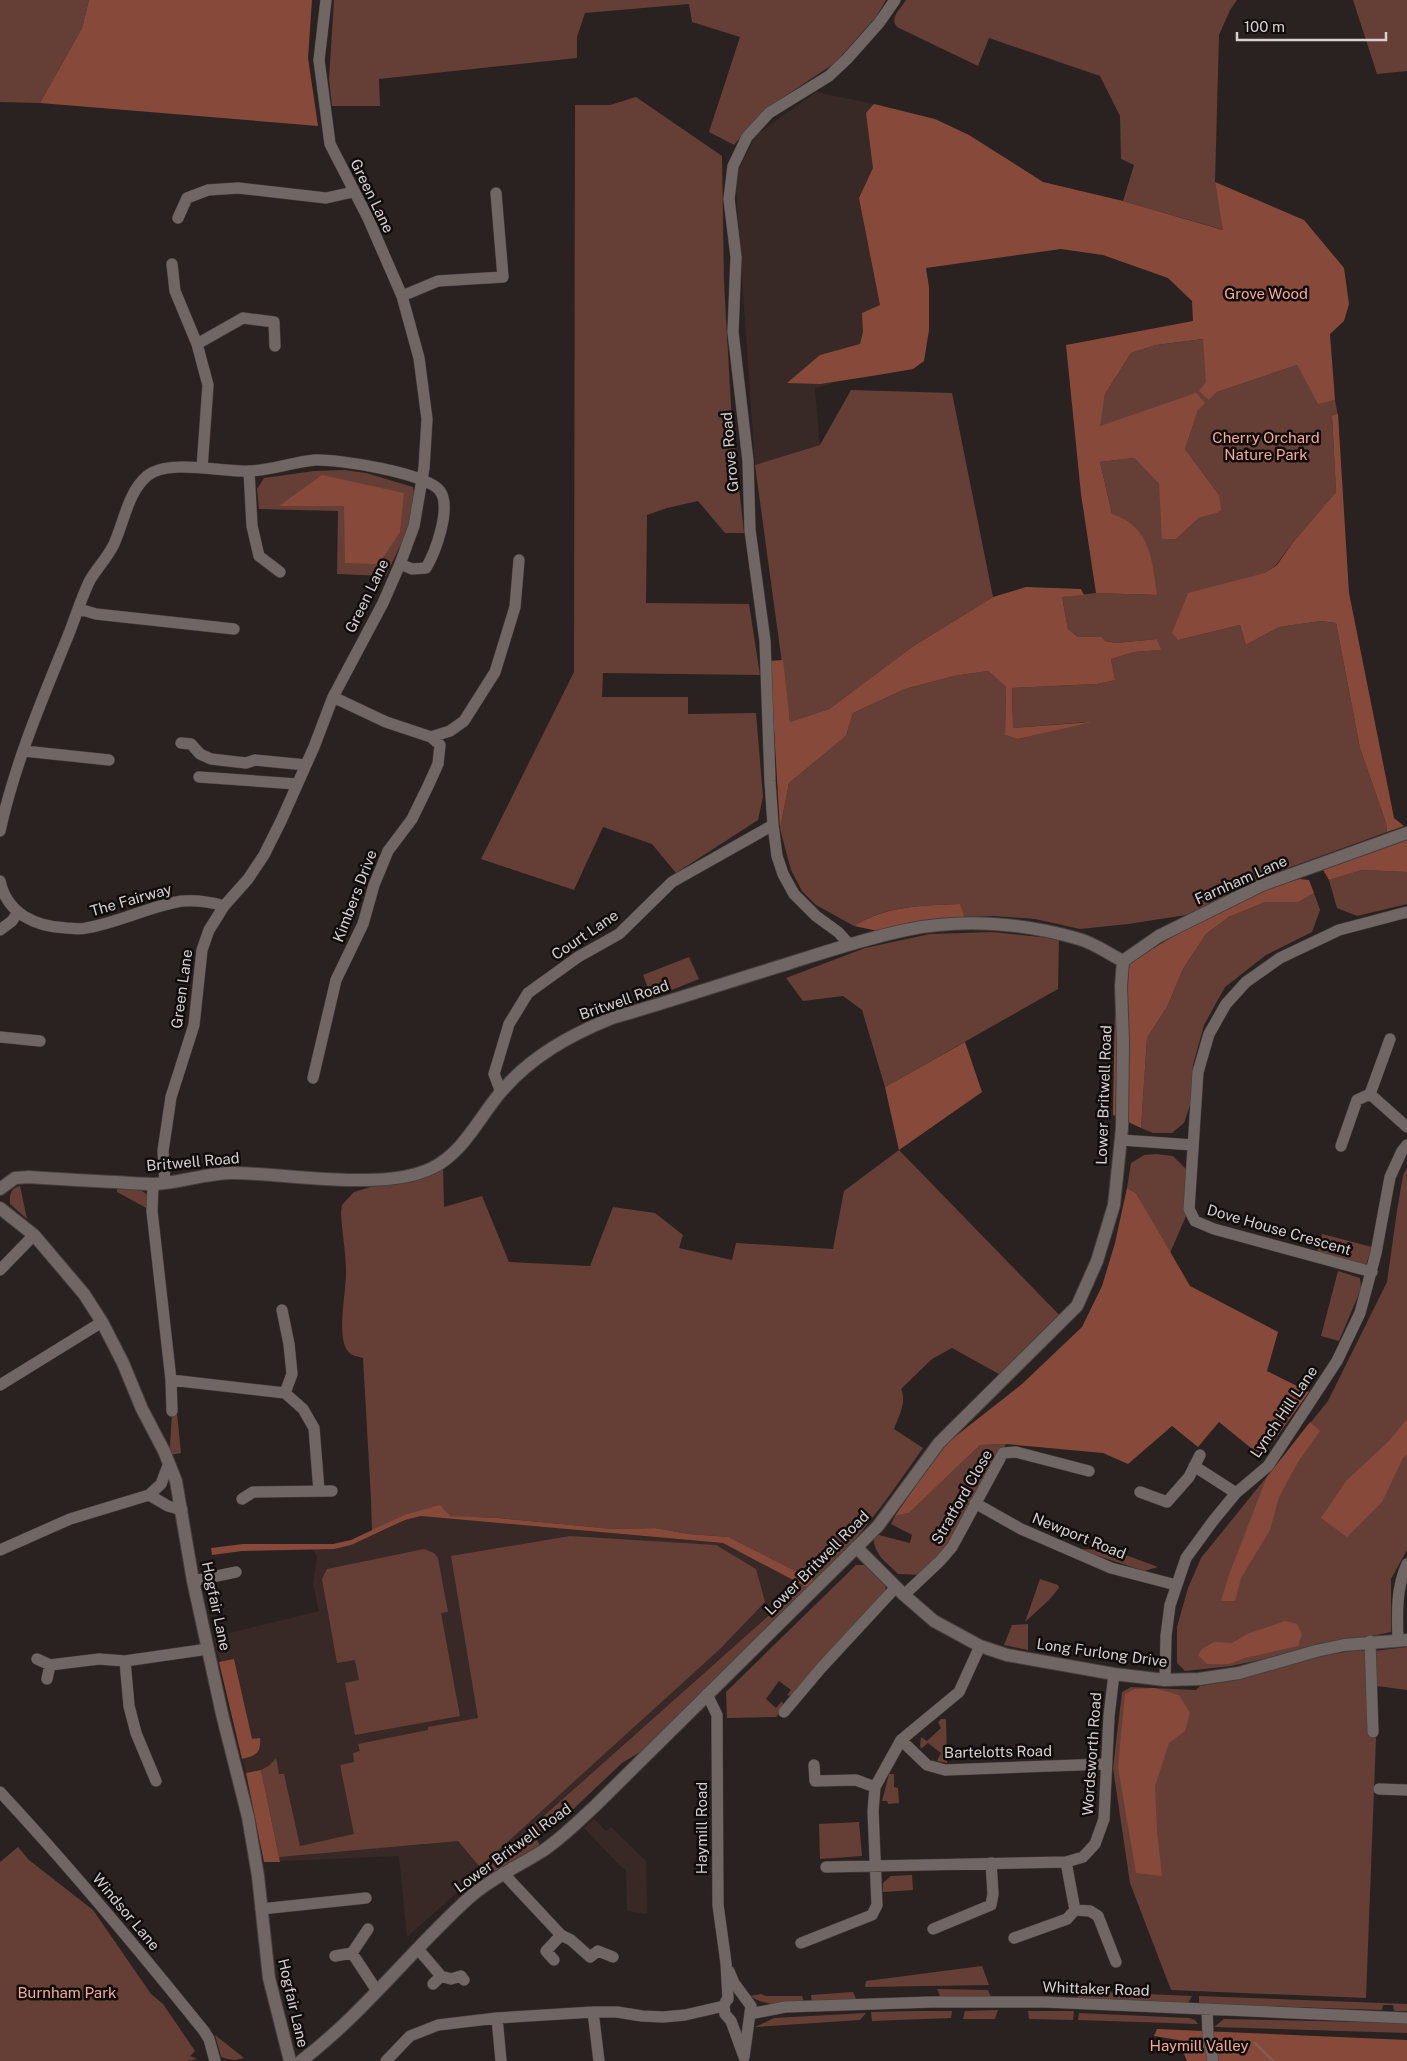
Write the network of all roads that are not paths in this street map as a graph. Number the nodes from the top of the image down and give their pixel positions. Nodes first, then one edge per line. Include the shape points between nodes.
1 (326, 0) edge
2 (896, 0) edge
3 (353, 192) junction
4 (496, 193) dead end
5 (178, 218) dead end
6 (172, 264) dead end
7 (402, 296) junction
8 (197, 344) junction
9 (275, 346) dead end
10 (202, 468) junction
11 (249, 471) junction
12 (422, 479) junction
13 (519, 560) dead end
14 (400, 564) junction
15 (280, 572) dead end
16 (79, 609) junction
17 (234, 630) dead end
18 (333, 697) junction
19 (431, 737) junction
20 (181, 743) dead end
21 (24, 751) junction
22 (109, 760) dead end
23 (306, 765) junction
24 (199, 777) dead end
25 (297, 784) junction
26 (773, 825) junction
27 (0, 831) edge
28 (1407, 833) edge
29 (1, 887) edge
30 (224, 906) junction
31 (18, 912) junction
32 (1407, 912) edge
33 (0, 930) edge
34 (849, 944) junction
35 (1123, 961) junction
36 (0, 1037) edge
37 (1390, 1039) dead end
38 (40, 1041) dead end
39 (312, 1078) dead end
40 (501, 1092) junction
41 (1370, 1094) junction
42 (1407, 1127) edge
43 (1121, 1140) junction
44 (1193, 1144) junction
45 (1407, 1145) edge
46 (1341, 1146) dead end
47 (159, 1183) junction
48 (0, 1189) edge
49 (0, 1208) edge
50 (34, 1235) junction
51 (0, 1270) edge
52 (1372, 1272) junction
53 (282, 1310) dead end
54 (102, 1322) junction
55 (171, 1380) junction
56 (0, 1385) edge
57 (285, 1393) junction
58 (172, 1411) dead end
59 (1200, 1455) dead end
60 (169, 1463) junction
61 (1194, 1466) junction
62 (1089, 1470) dead end
63 (319, 1491) junction
64 (332, 1491) dead end
65 (1140, 1492) dead end
66 (1236, 1493) junction
67 (149, 1495) junction
68 (242, 1499) dead end
69 (975, 1504) junction
70 (182, 1510) junction
71 (856, 1546) junction
72 (0, 1550) edge
73 (1406, 1569) edge
74 (236, 1572) dead end
75 (193, 1581) junction
76 (1176, 1585) junction
77 (900, 1591) junction
78 (1402, 1640) edge
79 (1370, 1642) junction
80 (980, 1646) junction
81 (208, 1649) junction
82 (37, 1659) dead end
83 (125, 1661) junction
84 (50, 1665) junction
85 (1114, 1674) junction
86 (47, 1679) dead end
87 (1165, 1680) junction
88 (707, 1694) junction
89 (784, 1712) dead end
90 (1373, 1732) dead end
91 (901, 1740) junction
92 (1106, 1764) junction
93 (814, 1765) dead end
94 (156, 1781) dead end
95 (875, 1788) junction
96 (1379, 1790) dead end
97 (1407, 1790) edge
98 (0, 1792) edge
99 (1066, 1862) junction
100 (991, 1863) junction
101 (874, 1866) junction
102 (826, 1867) dead end
103 (503, 1873) junction
104 (366, 1898) dead end
105 (261, 1909) junction
106 (1075, 1910) junction
107 (368, 1929) dead end
108 (933, 1929) dead end
109 (561, 1935) junction
110 (1014, 1938) dead end
111 (801, 1943) dead end
112 (418, 1949) junction
113 (352, 1953) junction
114 (335, 1956) dead end
115 (546, 1957) dead end
116 (613, 1958) dead end
117 (1116, 1962) dead end
118 (726, 1964) junction
119 (464, 1980) dead end
120 (377, 1991) junction
121 (748, 2007) junction
122 (1208, 2009) junction
123 (727, 2011) junction
124 (593, 2012) junction
125 (497, 2018) junction
126 (1407, 2018) edge
127 (745, 2059) edge
128 (215, 2061) edge
129 (290, 2061) edge
130 (301, 2061) edge
131 (386, 2061) edge
132 (501, 2061) edge
133 (599, 2061) edge
134 (1213, 2061) edge

1 - 3 street, Green Lane via 319,60 330,144
2 - 26 street, Grove Road via 829,76 769,113 747,137 733,166 729,199 736,257 733,332 748,460 750,530 766,641
3 - 5 street via 326,198 238,188 208,190 187,198
3 - 7 street, Green Lane
4 - 7 street via 503,277 438,281
6 - 8 street via 175,291
7 - 12 street, Green Lane via 419,358 427,419
8 - 9 street via 243,318 274,322
8 - 10 street via 208,385
10 - 11 street
10 - 16 street via 174,467 148,474 136,489 113,546 90,581
11 - 12 street via 316,460 363,464
11 - 15 street via 252,526 259,556
12 - 14 street, Green Lane via 414,526
12 - 14 street via 442,493 442,527 426,568 412,570
13 - 19 street via 515,607 495,672 464,721 450,731
14 - 18 street, Green Lane
16 - 17 street via 96,614
16 - 21 street
18 - 19 street via 386,722
18 - 23 street, Green Lane
19 - 39 street, Kimbers Drive via 440,745 438,764 412,819 388,852 374,885 363,924 336,980
20 - 23 street via 191,744 200,754 211,759
21 - 22 street
21 - 27 street
23 - 25 street, Green Lane
24 - 25 street
25 - 30 street, Green Lane via 264,855 248,880
26 - 34 street, Grove Road via 777,856 794,894
26 - 40 street, Court Lane via 672,882 618,934 578,956 528,993 509,1024 494,1074
28 - 35 street, Farnham Lane via 1262,885 1159,936
29 - 31 street, The Fairway
30 - 31 street, The Fairway via 182,902 84,929 48,927
30 - 47 street, Green Lane via 209,930 202,950 194,1025 171,1097
31 - 33 street
32 - 44 street, Dove House Crescent via 1339,930 1280,958 1246,982 1226,1004 1209,1034 1198,1072
34 - 35 street, Britwell Road via 908,929 942,925 1012,925 1082,939
34 - 40 street, Britwell Road via 612,1018 581,1031 538,1057
35 - 43 street, Lower Britwell Road
36 - 38 street
37 - 41 street
40 - 47 street, Britwell Road via 450,1156 432,1168 409,1175 351,1179 231,1173
41 - 42 street
41 - 46 street via 1357,1100
43 - 44 street
43 - 71 street, Lower Britwell Road via 1114,1205 1097,1261 1077,1306 939,1443 878,1526
44 - 52 street, Dove House Crescent via 1188,1209 1195,1221
45 - 52 street, Lynch Hill Lane via 1390,1177
47 - 48 street, Britwell Road via 29,1177 15,1178
47 - 55 street, Green Lane via 153,1219
49 - 50 street, Hogfair Lane
50 - 51 street
50 - 54 street, Hogfair Lane via 84,1294
52 - 66 street, Lynch Hill Lane via 1360,1313 1337,1362 1268,1466
53 - 57 street via 292,1374
54 - 56 street
54 - 60 street, Hogfair Lane
55 - 57 street
55 - 58 street, Green Lane
57 - 63 street via 303,1410 314,1428
59 - 61 street
60 - 67 street via 161,1484
60 - 70 street, Hogfair Lane
61 - 65 street via 1167,1502
61 - 66 street
62 - 69 street, Stratford Close via 1016,1452 1003,1453
63 - 64 street
63 - 68 street via 253,1492
66 - 76 street, Lynch Hill Lane via 1186,1558
67 - 70 street
67 - 72 street via 70,1519
69 - 76 street, Newport Road via 1111,1568
69 - 77 street, Stratford Close via 952,1547 940,1561
70 - 75 street, Hogfair Lane
71 - 77 street, Long Furlong Drive
71 - 88 street, Lower Britwell Road
73 - 78 street via 1397,1608
74 - 75 street
75 - 81 street, Hogfair Lane
76 - 87 street, Lynch Hill Lane via 1166,1636
77 - 80 street, Long Furlong Drive via 934,1621
77 - 89 street, Stratford Close via 834,1654
78 - 79 street, Long Furlong Drive
79 - 87 street, Long Furlong Drive via 1316,1651 1239,1673
79 - 90 street
80 - 85 street, Long Furlong Drive via 1006,1655
80 - 91 street via 959,1692
81 - 83 street
81 - 105 street, Hogfair Lane via 248,1817
82 - 84 street
83 - 84 street via 99,1659
83 - 94 street via 129,1706 136,1733
84 - 86 street
85 - 87 street, Long Furlong Drive
85 - 92 street, Wordsworth Road
88 - 103 street, Lower Britwell Road via 576,1824 543,1850
88 - 118 street, Haymill Road via 717,1715 718,1905
91 - 92 street, Bartelotts Road via 927,1765 945,1770
91 - 95 street
92 - 99 street, Wordsworth Road via 1104,1819 1095,1844 1083,1857
93 - 95 street via 815,1781 856,1780
95 - 101 street via 872,1811
96 - 97 street
98 - 128 street, Windsor Lane via 129,1938 198,2023 209,2039
99 - 100 street, Wordsworth Road
99 - 106 street
100 - 101 street, Wordsworth Road
100 - 108 street via 994,1894 991,1906
101 - 102 street, Wordsworth Road
101 - 111 street via 876,1905 872,1915
103 - 109 street
103 - 112 street, Lower Britwell Road via 470,1897
104 - 105 street
105 - 129 street, Hogfair Lane via 269,1978
106 - 110 street via 1067,1918
106 - 117 street via 1090,1911 1098,1916
107 - 113 street
109 - 115 street
109 - 116 street via 590,1957 598,1951
112 - 119 street via 437,1980 461,1976
112 - 120 street, Lower Britwell Road
113 - 114 street
113 - 120 street
118 - 121 street, Haymill Road
118 - 123 street, Haymill Road
120 - 130 street, Lower Britwell Road
121 - 122 street, Whittaker Road via 1044,2002
121 - 123 street via 740,2022
121 - 123 street via 735,1995
121 - 127 street, Haymill Road
122 - 126 street, Whittaker Road
122 - 134 street
123 - 124 street via 642,2016
123 - 127 street, Haymill Road
124 - 125 street
124 - 133 street
125 - 131 street via 438,2026 410,2036
125 - 132 street

